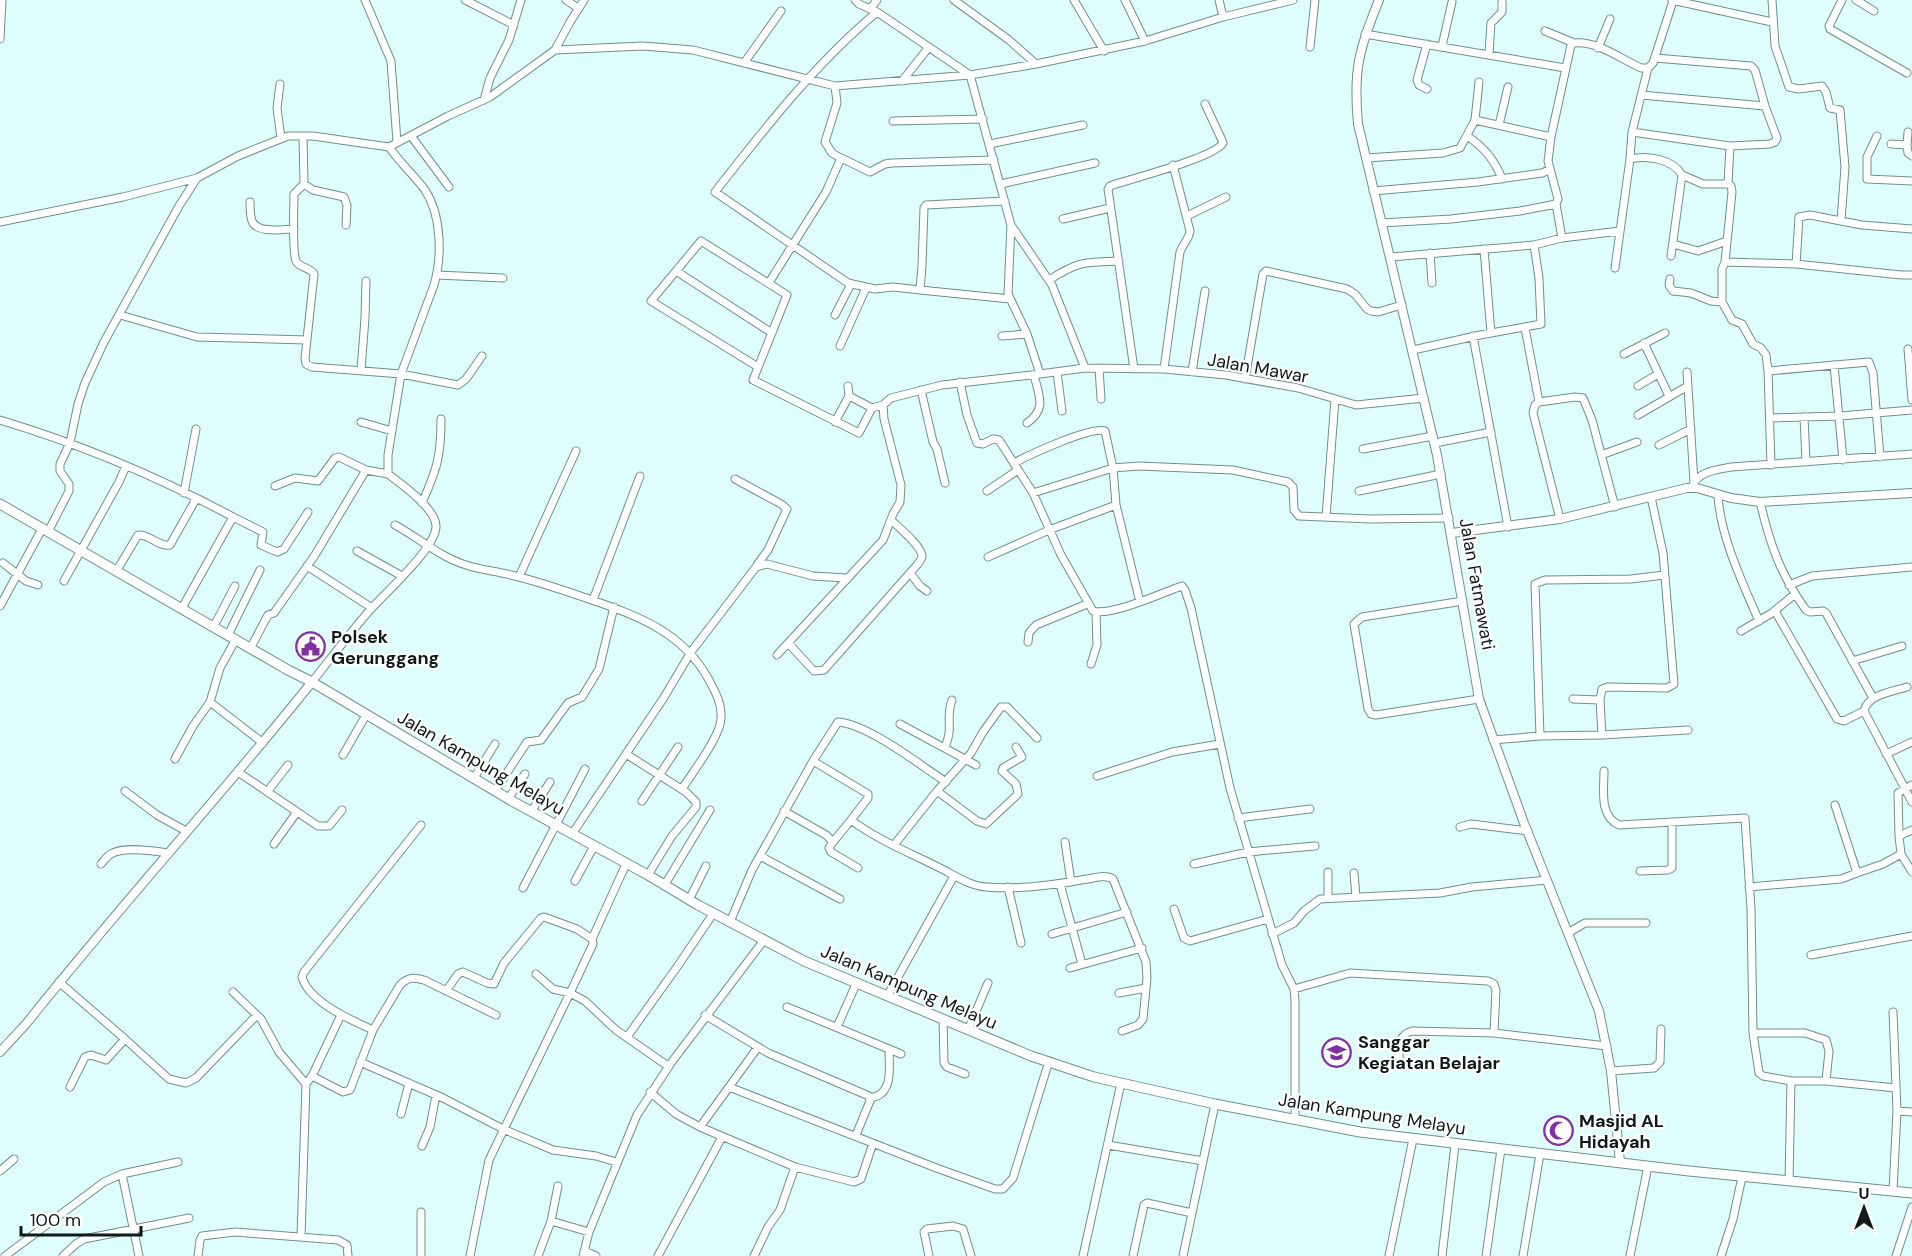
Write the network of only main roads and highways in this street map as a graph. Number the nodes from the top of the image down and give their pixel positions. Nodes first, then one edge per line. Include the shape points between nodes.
1 (0, 504) edge
2 (1912, 1193) edge

1 - 2 main road, Jalan Kampung Melayu via 713,914 804,961 1049,1061 1094,1077 1360,1132

